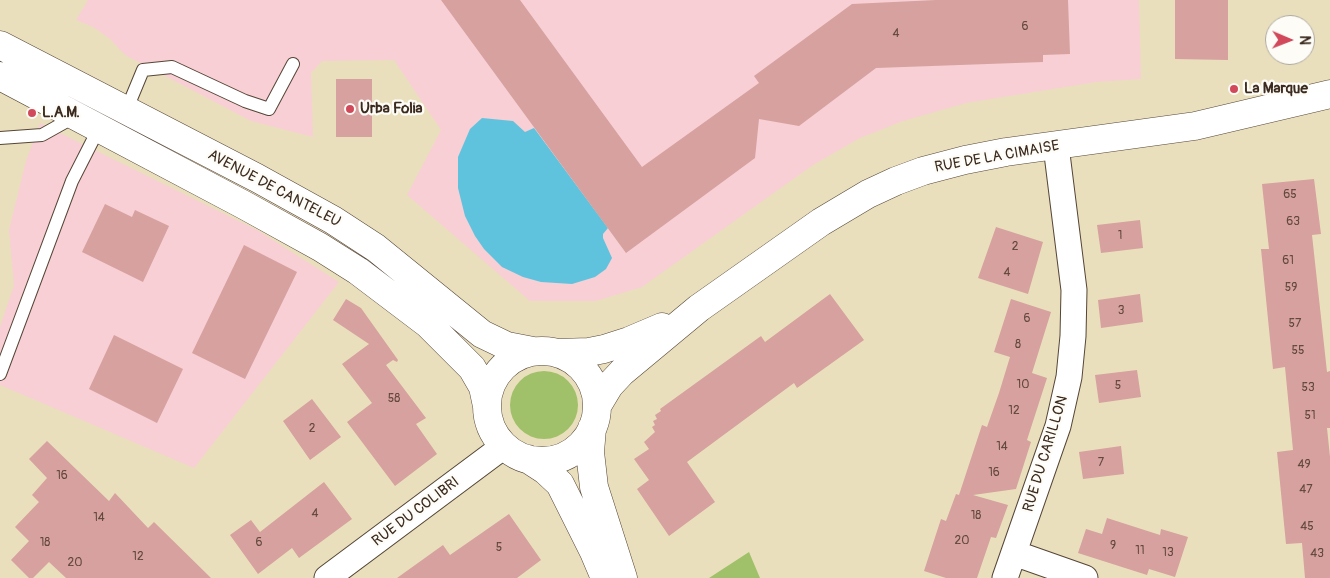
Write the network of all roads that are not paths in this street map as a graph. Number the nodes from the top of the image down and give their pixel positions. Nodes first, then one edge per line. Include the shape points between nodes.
1 (0, 45) edge
2 (293, 64) dead end
3 (0, 76) edge
4 (1330, 94) edge
5 (126, 111) junction
6 (87, 122) junction
7 (0, 138) edge
8 (1056, 146) junction
9 (699, 308) junction
10 (545, 352) junction
11 (0, 374) edge
12 (487, 406) junction
13 (595, 417) junction
14 (504, 446) junction
15 (528, 459) junction
16 (1014, 552) junction
17 (327, 578) edge
18 (605, 578) edge
19 (624, 578) edge
20 (1005, 578) edge
21 (1085, 578) edge

1 - 5 street, AVENUE DE CANTELEU
2 - 5 lane via 269,109 244,101 172,66 143,70
3 - 6 street, AVENUE DE CANTELEU
4 - 8 street, RUE DE LA CIMAISE via 1195,126
5 - 10 street, AVENUE DE CANTELEU via 333,220 376,248 482,334 506,346
6 - 7 lane via 42,135
6 - 11 lane via 72,180
6 - 12 street, AVENUE DE CANTELEU via 358,271 428,324 472,368 483,387
8 - 9 street, RUE DE LA CIMAISE via 965,160 896,181 821,222
8 - 16 street, RUE DU CARILLON via 1074,290 1069,376 1058,426
9 - 10 street, RUE DE LA CIMAISE via 652,332 616,345 589,352
9 - 13 street, RUE DE LA CIMAISE via 622,372 609,386
10 - 12 street via 513,359 498,373 489,392
10 - 13 street via 574,360 586,372 595,388
12 - 14 street via 490,424
13 - 15 street via 582,444 566,456 547,461
13 - 19 street via 591,463 594,487
14 - 15 street
14 - 17 street, RUE DU COLIBRI
15 - 18 street via 560,484
16 - 20 street, RUE DU CARILLON
16 - 21 street

